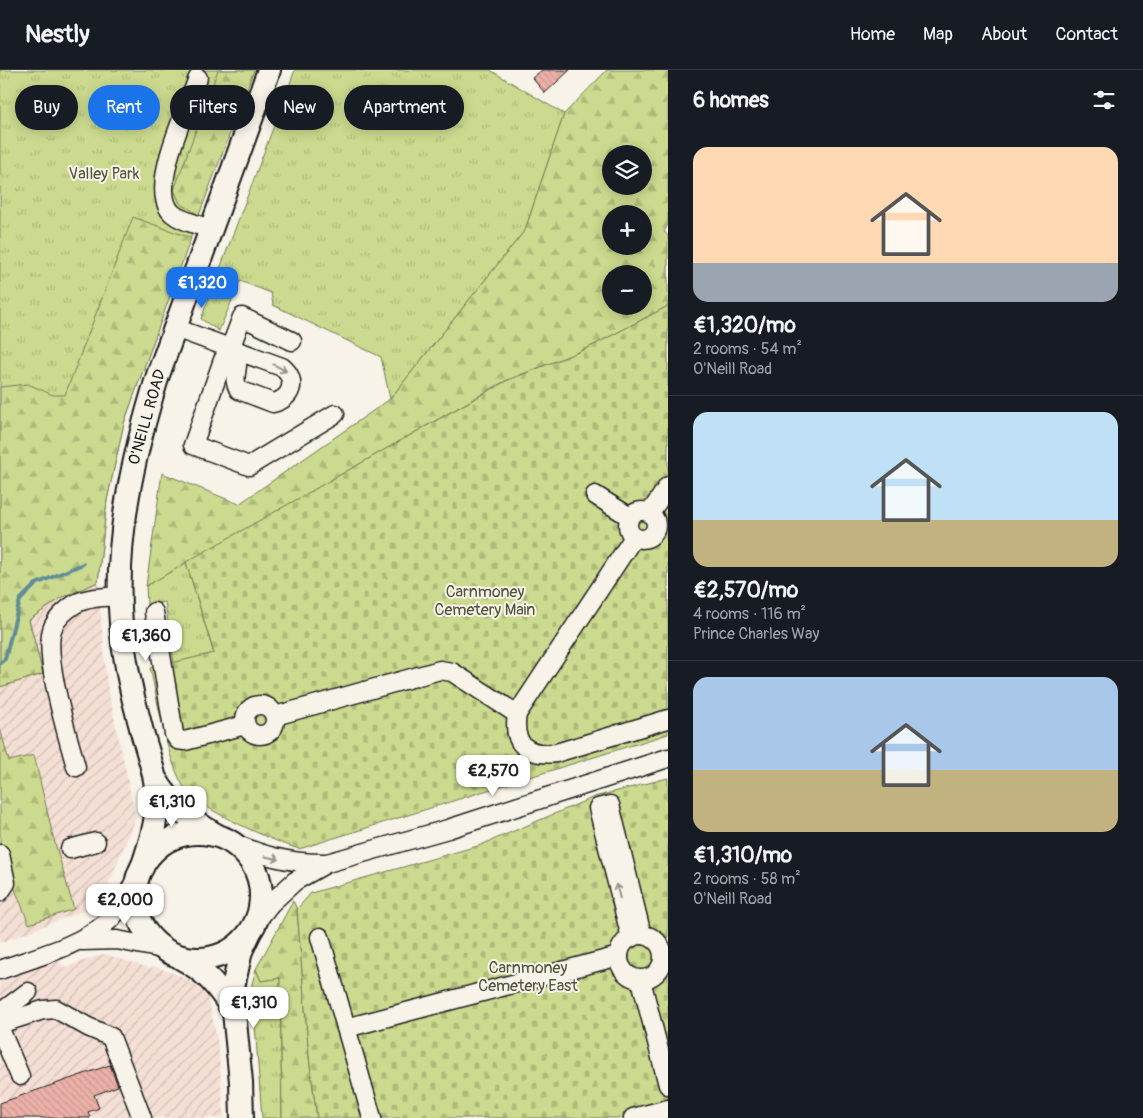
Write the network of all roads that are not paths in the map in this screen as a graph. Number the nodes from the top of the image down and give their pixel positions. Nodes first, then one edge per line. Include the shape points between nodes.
1 (269, 70) edge
2 (198, 78) dead end
3 (211, 229) junction
4 (175, 328) junction
5 (292, 341) dead end
6 (232, 350) junction
7 (335, 414) dead end
8 (668, 486) edge
9 (595, 495) dead end
10 (650, 513) junction
11 (630, 518) junction
12 (634, 537) junction
13 (661, 538) edge
14 (120, 596) junction
15 (154, 612) dead end
16 (516, 714) junction
17 (668, 719) edge
18 (668, 758) edge
19 (76, 767) dead end
20 (155, 779) junction
21 (225, 840) junction
22 (96, 842) dead end
23 (70, 849) dead end
24 (0, 854) edge
25 (326, 863) junction
26 (140, 872) junction
27 (0, 892) edge
28 (252, 928) junction
29 (636, 936) junction
30 (320, 937) dead end
31 (77, 941) junction
32 (665, 950) edge
33 (170, 953) junction
34 (620, 962) junction
35 (0, 970) edge
36 (647, 978) junction
37 (28, 992) dead end
38 (232, 1009) junction
39 (0, 1014) edge
40 (0, 1024) edge
41 (0, 1029) edge
42 (348, 1033) junction
43 (668, 1037) edge
44 (20, 1076) dead end
45 (668, 1085) edge
46 (668, 1109) edge
47 (142, 1118) edge
48 (242, 1118) edge
49 (372, 1118) edge
50 (633, 1118) edge

1 - 3 main road, O'NEILL ROAD
2 - 3 street via 165,167 163,199 172,213
3 - 4 main road, O'NEILL ROAD
4 - 6 street
4 - 14 main road, O'NEILL ROAD via 132,465 121,546
5 - 6 street via 242,317
6 - 7 street via 223,360 193,446 249,466
8 - 10 street
9 - 11 street
10 - 11 street via 639,511
10 - 13 street
11 - 12 street via 628,530
12 - 13 street
12 - 16 street
14 - 19 street via 74,604 53,627 55,682
14 - 20 main road, O'NEILL ROAD via 130,684
15 - 16 street via 174,734 185,742 245,725 248,711 256,706 270,708 275,716 440,670 452,672
16 - 17 street via 515,726 522,745 529,752 540,754 556,753
18 - 25 street
20 - 21 main road, O'NEILL ROAD via 173,805
20 - 26 main road, O'NEILL ROAD via 157,802 150,843
21 -> 25 street via 272,858 296,863
21 - 26 main road via 198,833 171,839 149,856
21 - 28 main road via 248,859 260,885 258,914
22 - 23 street
24 - 27 street via 6,883
25 - 28 street via 295,881 271,903
26 - 31 street via 108,922
26 - 33 main road via 135,896 138,917 144,929
28 - 33 main road via 232,949 206,959
28 - 38 main road via 241,951 232,992
29 -> 29 street via 598,808 610,805
29 - 32 street via 655,940
29 - 34 street via 623,944
30 - 42 street
31 - 33 street via 117,940
31 - 35 street
32 - 36 street via 659,970
33 - 38 main road via 210,978
34 - 36 street via 628,975
34 - 42 street
36 - 43 street
36 - 45 street
37 - 39 street
38 - 48 main road
40 - 47 street via 56,1009 111,1037
41 - 44 street
42 - 49 street
46 - 50 street

